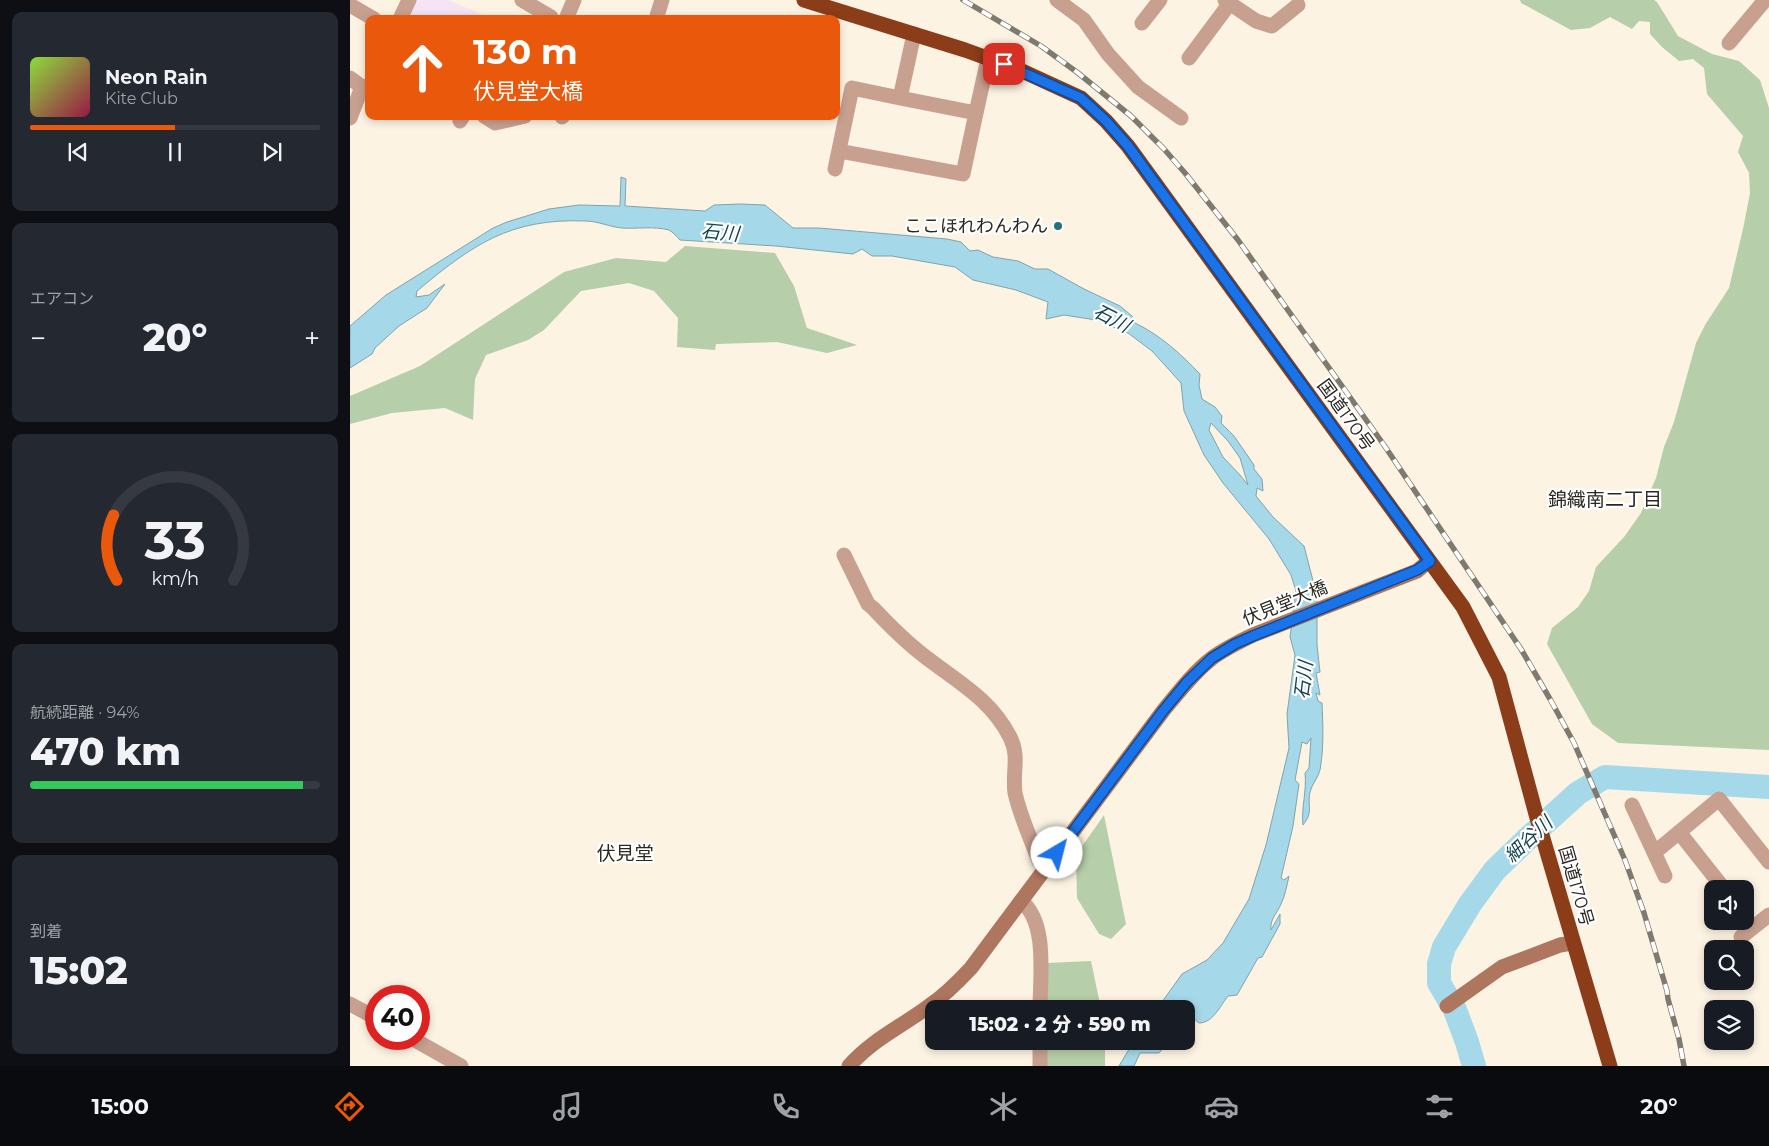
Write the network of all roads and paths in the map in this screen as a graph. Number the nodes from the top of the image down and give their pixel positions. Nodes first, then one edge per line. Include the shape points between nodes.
1 (409, 0) edge
2 (522, 0) edge
3 (574, 0) edge
4 (662, 0) edge
5 (804, 0) edge
6 (1057, 0) edge
7 (1160, 0) edge
8 (1228, 2) edge
9 (1760, 2) edge
10 (350, 5) edge
11 (1298, 5) dead end
12 (367, 15) edge
13 (402, 15) edge
14 (548, 15) edge
15 (568, 15) edge
16 (658, 15) edge
17 (1142, 24) dead end
18 (914, 34) junction
19 (1730, 43) dead end
20 (1189, 58) dead end
21 (988, 59) junction
22 (360, 84) edge
23 (900, 98) junction
24 (976, 113) junction
25 (350, 118) edge
26 (1181, 118) dead end
27 (490, 120) edge
28 (508, 120) edge
29 (839, 151) junction
30 (835, 169) dead end
31 (844, 555) dead end
32 (1430, 561) junction
33 (1632, 805) dead end
34 (1679, 832) junction
35 (1654, 853) junction
36 (1769, 862) edge
37 (1047, 867) junction
38 (1665, 876) dead end
39 (1717, 880) edge
40 (1021, 901) junction
41 (1769, 915) edge
42 (1754, 920) edge
43 (1745, 930) edge
44 (1741, 937) dead end
45 (1572, 942) junction
46 (1040, 1000) edge
47 (1452, 1003) dead end
48 (350, 1004) edge
49 (365, 1012) edge
50 (430, 1049) edge
51 (1040, 1050) edge
52 (461, 1066) edge
53 (849, 1066) edge
54 (1040, 1066) edge
55 (1610, 1066) edge

1 - 13 street
2 - 14 street
3 - 15 street
4 - 16 street
5 - 18 highway, 国道170号
6 - 26 street via 1084,20 1108,54 1138,87
7 - 17 street
8 - 11 street via 1256,21 1272,26
8 - 20 street
9 - 19 street
10 - 12 street
18 - 21 highway, 国道170号
18 - 23 street
21 - 24 street
21 - 32 highway, 国道170号 via 1081,98 1106,121 1128,146
22 - 25 street
23 - 24 street
23 - 29 street via 852,88
24 - 29 street via 963,174
27 - 28 street via 495,123
29 - 30 street
31 - 37 street via 868,604 921,654 965,684 1000,719 1016,752 1016,794 1038,861
32 - 37 street, 伏見堂大橋 via 1417,570 1235,644 1212,658 1163,711
32 - 45 highway, 国道170号 via 1463,607 1499,677
33 - 35 street
34 - 35 street
34 - 36 street via 1719,799
34 - 39 street
35 - 38 street
37 - 40 street, 伏見堂大橋
40 - 46 street via 1034,914 1042,954
40 - 53 street, 伏見堂大橋 via 971,968 947,992 885,1034
41 - 42 street
43 - 44 street
45 - 47 street via 1502,967
45 - 55 highway, 国道170号
48 - 49 street
50 - 52 street
51 - 54 street

